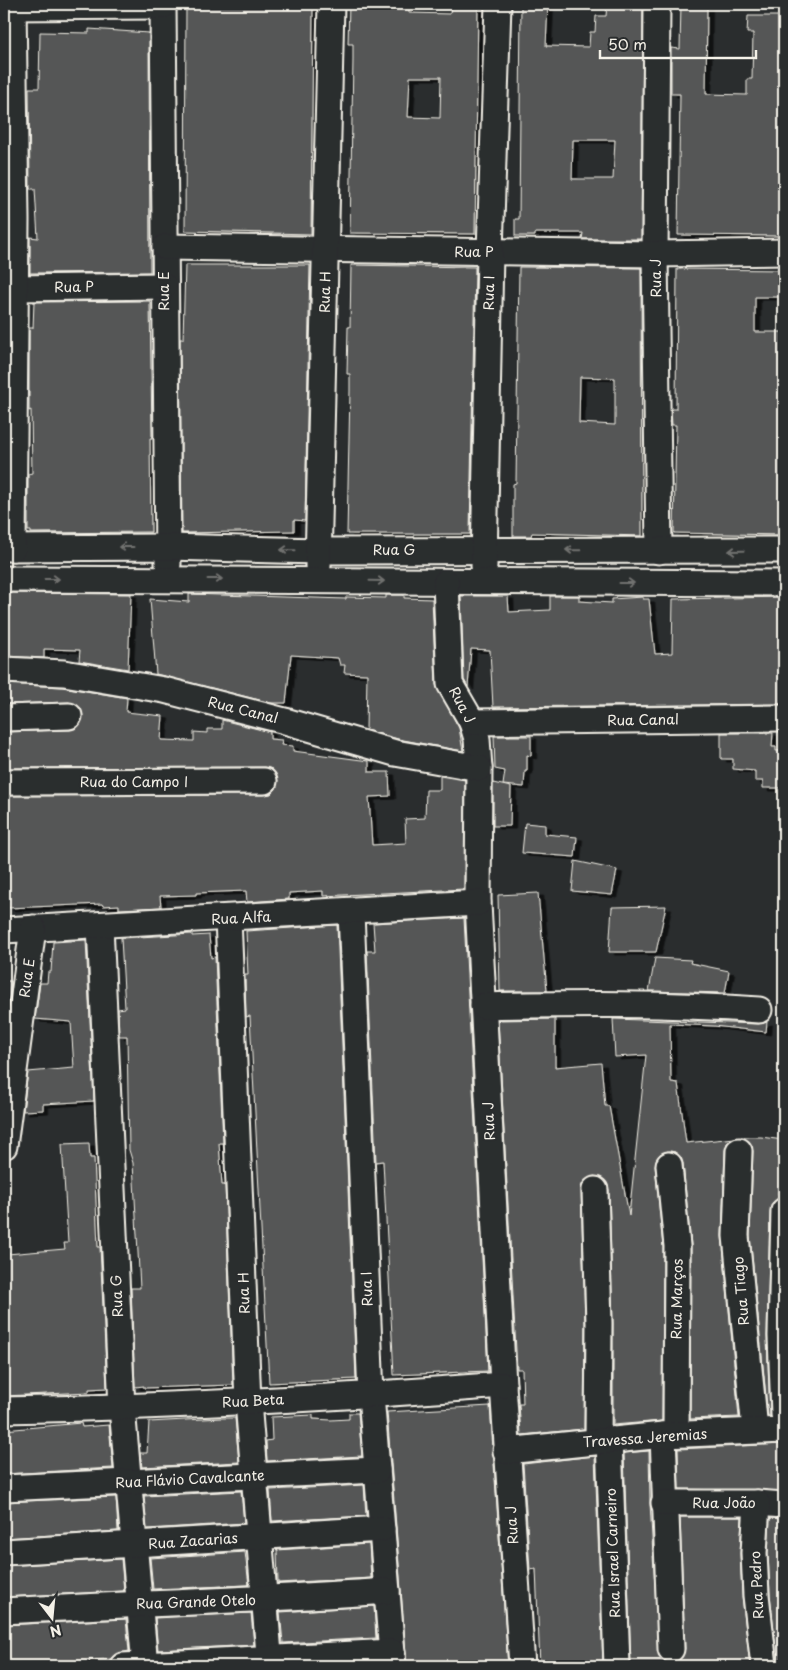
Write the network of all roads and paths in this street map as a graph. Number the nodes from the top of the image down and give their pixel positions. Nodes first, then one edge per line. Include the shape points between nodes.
1 (331, 4) edge
2 (498, 4) edge
3 (657, 4) edge
4 (163, 5) edge
5 (10, 6) edge
6 (10, 219) edge
7 (165, 247) junction
8 (326, 251) junction
9 (490, 252) junction
10 (784, 252) edge
11 (655, 254) junction
12 (164, 286) junction
13 (15, 288) junction
14 (168, 547) junction
15 (8, 548) edge
16 (484, 550) junction
17 (784, 550) edge
18 (318, 551) junction
19 (659, 551) junction
20 (4, 579) edge
21 (168, 579) junction
22 (318, 580) junction
23 (446, 582) junction
24 (484, 583) junction
25 (784, 583) edge
26 (4, 670) edge
27 (69, 716) dead end
28 (4, 718) edge
29 (784, 718) edge
30 (472, 722) junction
31 (479, 768) junction
32 (264, 781) dead end
33 (4, 782) edge
34 (478, 903) junction
35 (351, 912) junction
36 (228, 918) junction
37 (100, 925) junction
38 (33, 928) junction
39 (4, 930) edge
40 (483, 1006) junction
41 (759, 1010) dead end
42 (4, 1146) edge
43 (739, 1151) dead end
44 (669, 1165) dead end
45 (595, 1190) dead end
46 (784, 1211) edge
47 (503, 1384) junction
48 (371, 1395) junction
49 (248, 1402) junction
50 (122, 1408) junction
51 (4, 1410) edge
52 (784, 1414) edge
53 (755, 1430) junction
54 (784, 1430) edge
55 (670, 1434) junction
56 (604, 1440) junction
57 (506, 1451) junction
58 (377, 1470) junction
59 (254, 1476) junction
60 (129, 1481) junction
61 (4, 1488) edge
62 (664, 1503) junction
63 (757, 1503) junction
64 (784, 1506) edge
65 (382, 1529) junction
66 (259, 1536) junction
67 (135, 1546) junction
68 (4, 1552) edge
69 (387, 1592) junction
70 (264, 1600) junction
71 (140, 1604) junction
72 (4, 1611) edge
73 (671, 1649) dead end
74 (392, 1659) edge
75 (270, 1662) edge
76 (137, 1666) edge
77 (522, 1666) edge
78 (616, 1666) edge
79 (764, 1666) edge

1 - 8 street, Rua H
2 - 9 street, Rua I
3 - 11 street, Rua J
4 - 5 street
4 - 7 street, Rua E
5 - 6 street
6 - 13 street
7 - 8 street, Rua P
7 - 12 street, Rua E
8 - 9 street, Rua P
8 - 18 street, Rua H
9 - 11 street, Rua P
9 - 16 street, Rua I
10 - 11 street, Rua P
11 - 19 street, Rua J
12 - 13 street, Rua P
12 - 14 street, Rua E
13 - 15 street
14 -> 15 street, Rua G
18 -> 14 street, Rua G
14 - 21 street, Rua E
16 - 18 street, Rua G
19 -> 16 street, Rua G
16 - 24 street, Rua I
17 -> 19 street, Rua G
18 - 22 street, Rua H
20 -> 21 street
21 -> 22 street
22 -> 23 street
23 - 24 street
23 - 30 street, Rua J via 450,684
24 -> 25 street
26 - 31 street, Rua Canal via 64,673 164,690 396,753
27 - 28 street
29 - 30 street, Rua Canal
30 - 31 street, Rua J
31 - 34 street, Rua J
32 - 33 street, Rua do Campo I
34 - 35 street, Rua Alfa
34 - 40 street, Rua J
35 - 36 street, Rua Alfa
35 - 48 street, Rua I
36 - 37 street, Rua Alfa
36 - 49 street, Rua H
37 - 38 street, Rua Alfa
37 - 50 street, Rua G
38 - 39 street, Rua Alfa
38 - 42 street, Rua E
40 - 41 street via 656,1004
40 - 47 street, Rua J
43 - 53 street, Rua Tiago via 736,1236
44 - 55 street, Rua Marços via 677,1246
45 - 56 street, Rua Israel Carneiro
46 - 52 street via 781,1336
47 - 48 street, Rua Beta
47 - 57 street, Rua J
48 - 49 street, Rua Beta
48 - 58 street, Rua I
49 - 50 street, Rua Beta
49 - 59 street, Rua H
50 - 51 street, Rua Beta
50 - 60 street, Rua G
53 - 54 street, Travessa Jeremias
53 - 55 street, Travessa Jeremias
55 - 56 street, Travessa Jeremias
55 - 62 street, Rua Marços
56 - 57 street, Travessa Jeremias
56 - 78 street, Rua Israel Carneiro
57 - 77 street, Rua J
58 - 59 street, Rua Flávio Cavalcante
58 - 65 street, Rua I
59 - 60 street, Rua Flávio Cavalcante
59 - 66 street, Rua H
60 - 61 street, Rua Flávio Cavalcante
60 - 67 street, Rua G
62 - 63 street, Rua João
62 - 73 street, Rua Marços
63 - 64 street, Rua João
63 - 79 street, Rua Pedro via 754,1553
65 - 66 street, Rua Zacarias
65 - 69 street, Rua I
66 - 67 street, Rua Zacarias
66 - 70 street, Rua H
67 - 68 street, Rua Zacarias
67 - 71 street, Rua G
69 - 70 street, Rua Grande Otelo
69 - 74 street, Rua I
70 - 71 street, Rua Grande Otelo
70 - 75 street, Rua H
71 - 72 street, Rua Grande Otelo
71 - 76 street, Rua G
74 - 75 street
75 - 76 street

